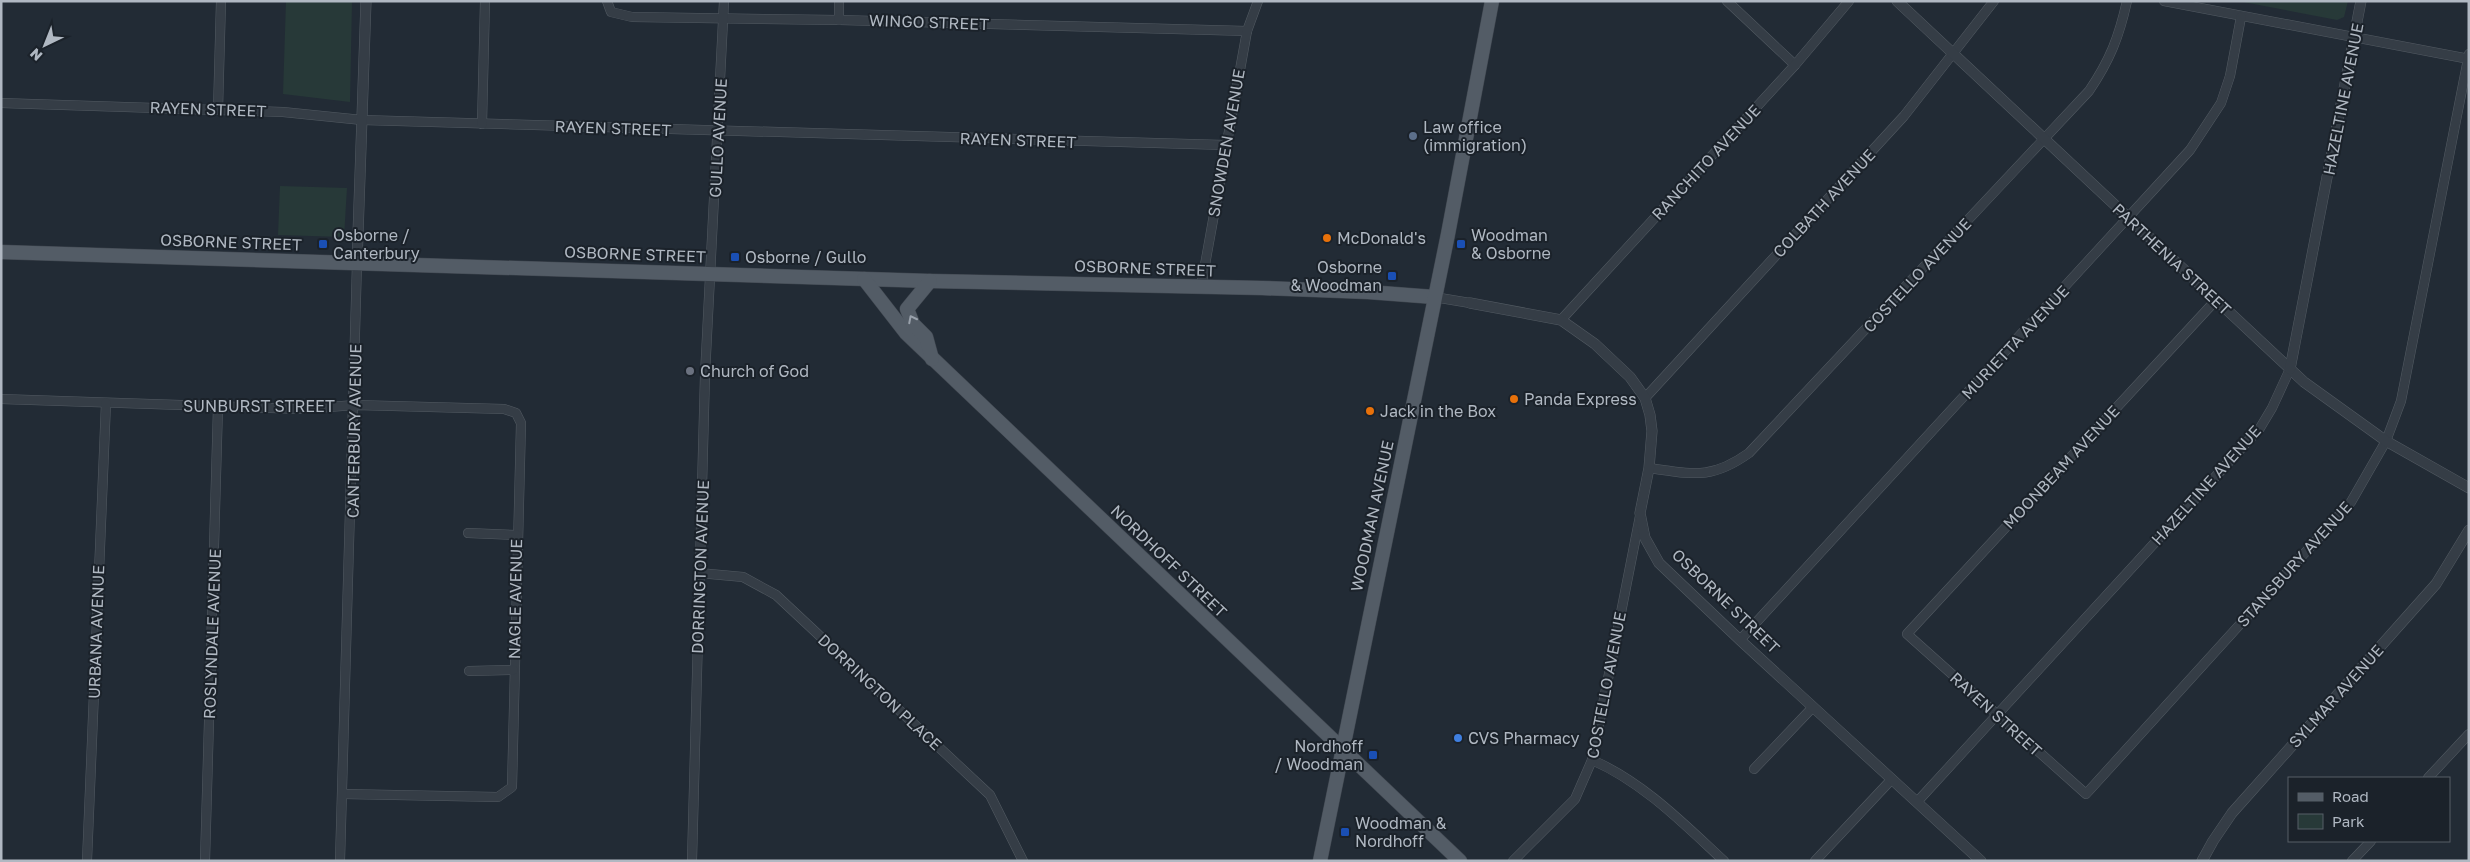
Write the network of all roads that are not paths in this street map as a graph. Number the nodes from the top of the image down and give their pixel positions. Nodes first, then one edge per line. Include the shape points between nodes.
1 (221, 1) edge
2 (366, 1) edge
3 (486, 1) edge
4 (607, 1) edge
5 (724, 1) edge
6 (839, 1) edge
7 (1258, 1) edge
8 (1492, 1) edge
9 (1727, 1) edge
10 (1849, 1) edge
11 (1897, 1) edge
12 (1994, 1) edge
13 (2127, 1) edge
14 (2164, 1) edge
15 (2361, 1) edge
16 (2241, 17) junction
17 (723, 20) junction
18 (838, 20) junction
19 (1247, 31) junction
20 (2355, 36) junction
21 (1952, 54) junction
22 (2468, 57) edge
23 (1795, 65) junction
24 (1, 103) edge
25 (218, 110) junction
26 (362, 120) junction
27 (482, 124) junction
28 (718, 131) junction
29 (2044, 140) junction
30 (1225, 145) junction
31 (2129, 218) junction
32 (1, 252) edge
33 (357, 263) junction
34 (709, 274) junction
35 (864, 279) junction
36 (930, 281) junction
37 (1201, 287) junction
38 (1434, 297) junction
39 (2216, 300) junction
40 (1470, 303) joint
41 (1561, 320) junction
42 (933, 359) junction
43 (2290, 369) junction
44 (1645, 398) junction
45 (1, 399) edge
46 (106, 403) junction
47 (355, 405) junction
48 (218, 407) junction
49 (516, 413) joint
50 (2386, 441) junction
51 (1649, 468) junction
52 (2469, 488) edge
53 (1640, 513) junction
54 (2469, 530) edge
55 (468, 532) dead end
56 (517, 534) junction
57 (700, 573) junction
58 (1907, 634) joint
59 (1740, 640) junction
60 (513, 670) junction
61 (469, 671) dead end
62 (1813, 707) junction
63 (1996, 714) junction
64 (2469, 734) edge
65 (1341, 749) junction
66 (1592, 760) junction
67 (1754, 769) dead end
68 (2429, 777) edge
69 (1891, 780) junction
70 (343, 794) junction
71 (2086, 794) joint
72 (1918, 802) junction
73 (2370, 842) edge
74 (87, 861) edge
75 (205, 861) edge
76 (340, 861) edge
77 (692, 861) edge
78 (1023, 861) edge
79 (1320, 861) edge
80 (1460, 861) edge
81 (1513, 861) edge
82 (1724, 861) edge
83 (1815, 861) edge
84 (1981, 861) edge
85 (2202, 861) edge
86 (2352, 861) edge

1 - 25 street
2 - 26 street, CANTERBURY AVENUE
3 - 27 street
4 - 17 street, WINGO STREET via 611,12 632,18
5 - 17 street, GULLO AVENUE
6 - 18 street
7 - 19 street, SNOWDEN AVENUE
8 - 38 main road, WOODMAN AVENUE
9 - 23 street
10 - 23 street, RANCHITO AVENUE
11 - 21 street, PARTHENIA STREET
12 - 21 street, COLBATH AVENUE
13 - 29 street, COSTELLO AVENUE via 2119,38 2106,66 2089,91
14 - 16 street
15 - 20 street, HAZELTINE AVENUE
16 - 20 street
16 - 31 street, MURIETTA AVENUE via 2230,76 2221,103 2190,150
17 - 18 street, WINGO STREET
17 - 28 street, GULLO AVENUE
18 - 19 street, WINGO STREET
19 - 30 street, SNOWDEN AVENUE
20 - 22 street
20 - 43 street, HAZELTINE AVENUE
21 - 29 street, PARTHENIA STREET
21 - 44 street, COLBATH AVENUE via 1904,116
22 - 50 street, STANSBURY AVENUE via 2401,401
23 - 41 street, RANCHITO AVENUE
24 - 25 street, RAYEN STREET
25 - 26 street, RAYEN STREET via 283,112
26 - 27 street, RAYEN STREET
26 - 33 street, CANTERBURY AVENUE
27 - 28 street, RAYEN STREET
28 - 30 street, RAYEN STREET
28 - 34 street, GULLO AVENUE
29 - 31 street, PARTHENIA STREET
29 - 51 street, COSTELLO AVENUE via 1749,453 1718,471 1698,474
30 - 37 street, SNOWDEN AVENUE
31 - 39 street, PARTHENIA STREET
31 - 59 street, MURIETTA AVENUE
32 - 33 main road, OSBORNE STREET
33 - 34 main road, OSBORNE STREET
33 - 47 street, CANTERBURY AVENUE
34 - 35 main road, OSBORNE STREET
34 - 57 street, DORRINGTON AVENUE
35 - 36 main road, OSBORNE STREET
35 - 42 main road, NORDHOFF STREET via 895,322
36 - 37 main road, OSBORNE STREET
42 -> 36 main road via 926,337 913,324 908,309
37 - 38 main road, OSBORNE STREET
38 - 40 street, OSBORNE STREET
38 - 65 main road, WOODMAN AVENUE
39 - 43 street, PARTHENIA STREET
39 - 58 street, MOONBEAM AVENUE
40 - 41 street, OSBORNE STREET
41 - 44 street, OSBORNE STREET via 1581,332 1614,361
42 - 65 main road, NORDHOFF STREET
43 - 50 street, PARTHENIA STREET
43 - 63 street, HAZELTINE AVENUE via 2260,428
44 - 51 street, OSBORNE STREET via 1652,431
45 - 46 street, SUNBURST STREET
46 - 48 street, SUNBURST STREET
46 - 74 street, URBANA AVENUE
47 - 48 street, SUNBURST STREET via 303,409
47 - 49 street, SUNBURST STREET via 504,409
47 - 70 street, CANTERBURY AVENUE
48 - 75 street, ROSLYNDALE AVENUE
49 - 56 street, NAGLE AVENUE via 521,424
50 - 52 street, PARTHENIA STREET
50 - 71 street, STANSBURY AVENUE via 2351,502
51 - 53 street, OSBORNE STREET
53 - 59 street, OSBORNE STREET via 1645,538 1659,562
53 - 66 street, COSTELLO AVENUE
54 - 85 street, SYLMAR AVENUE via 2436,584 2232,813
55 - 56 street
56 - 60 street, NAGLE AVENUE
57 - 77 street, DORRINGTON AVENUE
57 - 78 street, DORRINGTON PLACE via 743,577 776,595 990,795
58 - 63 street, RAYEN STREET
59 - 62 street, OSBORNE STREET
60 - 61 street
60 - 70 street, NAGLE AVENUE via 512,787 498,797
62 - 67 street
62 - 69 street, OSBORNE STREET
63 - 71 street, RAYEN STREET
63 - 72 street, HAZELTINE AVENUE
64 - 68 street
65 - 79 main road, WOODMAN AVENUE
65 - 80 main road, NORDHOFF STREET
66 - 81 street, COSTELLO AVENUE via 1574,799
66 - 82 street via 1646,792
69 - 72 street, OSBORNE STREET
69 - 83 street
70 - 76 street, CANTERBURY AVENUE
72 - 84 street, OSBORNE STREET
73 - 86 street

